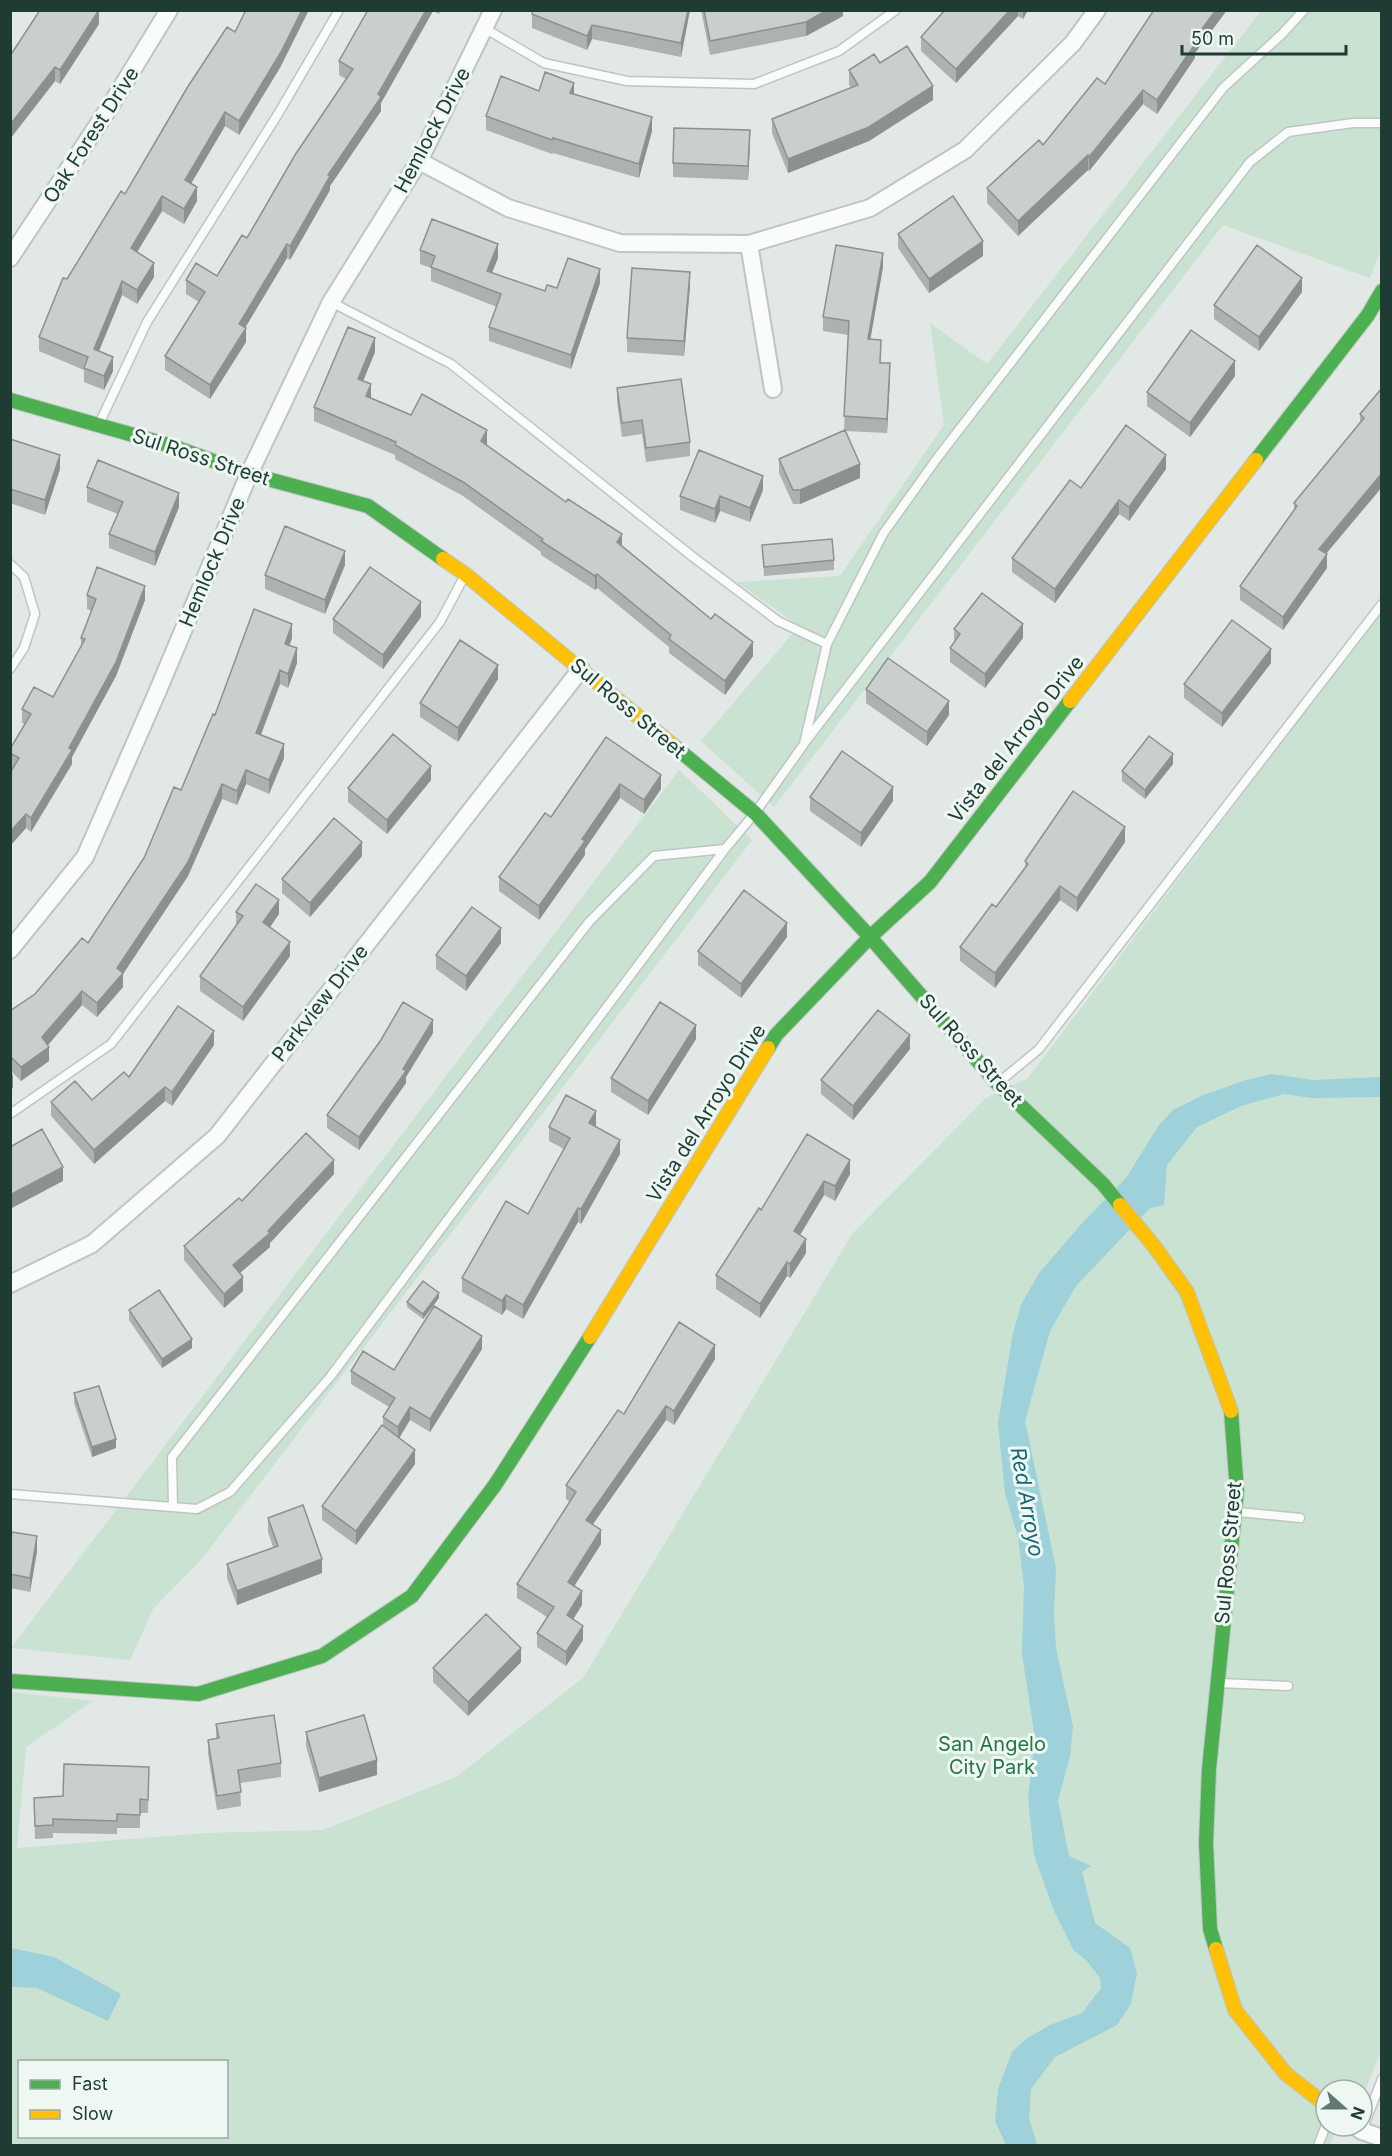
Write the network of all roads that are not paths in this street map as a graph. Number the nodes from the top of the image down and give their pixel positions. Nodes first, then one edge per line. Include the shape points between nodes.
1 (169, 10) edge
2 (339, 10) edge
3 (493, 10) edge
4 (896, 10) edge
5 (1097, 10) edge
6 (1304, 10) edge
7 (484, 28) junction
8 (1382, 123) edge
9 (419, 161) junction
10 (749, 244) junction
11 (10, 258) edge
12 (1382, 291) edge
13 (331, 302) junction
14 (772, 389) dead end
15 (10, 400) edge
16 (99, 425) junction
17 (249, 474) junction
18 (10, 564) edge
19 (465, 574) junction
20 (1382, 604) edge
21 (827, 644) junction
22 (10, 669) edge
23 (581, 669) junction
24 (804, 744) junction
25 (754, 813) junction
26 (725, 849) junction
27 (870, 937) junction
28 (10, 950) edge
29 (997, 1083) junction
30 (10, 1114) edge
31 (10, 1284) edge
32 (10, 1494) edge
33 (173, 1507) junction
34 (1234, 1512) junction
35 (1300, 1518) dead end
36 (10, 1681) edge
37 (1217, 1683) junction
38 (1288, 1686) dead end
39 (1382, 2079) edge
40 (1374, 2095) edge
41 (1314, 2096) edge

1 - 11 street, Oak Forest Drive
2 - 16 lane via 147,322
3 - 7 street, Hemlock Drive
4 - 7 lane via 839,51 754,84 627,81 544,63
5 - 10 street via 1072,44 965,150 870,208
6 - 21 lane via 1222,88 938,457 883,534
7 - 9 street, Hemlock Drive
8 - 24 lane via 1288,132 1250,162
9 - 10 street via 508,208 620,243
9 - 13 street, Hemlock Drive
10 - 14 street
12 - 27 street, Vista del Arroyo Drive via 1368,315 930,882
13 - 17 street, Hemlock Drive
13 - 21 lane via 451,364 778,621
15 - 16 street, Sul Ross Street
16 - 17 street, Sul Ross Street
17 - 19 street, Sul Ross Street via 368,506
17 - 28 street, Hemlock Drive via 85,857
18 - 22 lane via 24,577 35,614 24,648
19 - 23 street, Sul Ross Street
19 - 30 lane via 440,622 111,1044
20 - 29 lane via 1039,1049
21 - 24 lane
23 - 25 street, Sul Ross Street
23 - 31 street, Parkview Drive via 217,1136 92,1244
24 - 25 lane
25 - 26 lane
25 - 27 street, Sul Ross Street
26 - 33 lane via 330,1377 230,1492 197,1509
26 - 33 lane via 654,856 589,922 172,1457
27 - 29 street, Sul Ross Street
27 - 36 street, Vista del Arroyo Drive via 776,1035 495,1485 412,1596 322,1656 198,1694
29 - 34 street, Sul Ross Street via 1103,1184 1187,1292 1231,1412 1237,1491
32 - 33 lane
34 - 35 lane
34 - 37 street, Sul Ross Street
37 - 38 lane
37 - 41 street, Sul Ross Street via 1206,1843 1210,1929 1235,2010 1286,2074
39 - 40 lane

